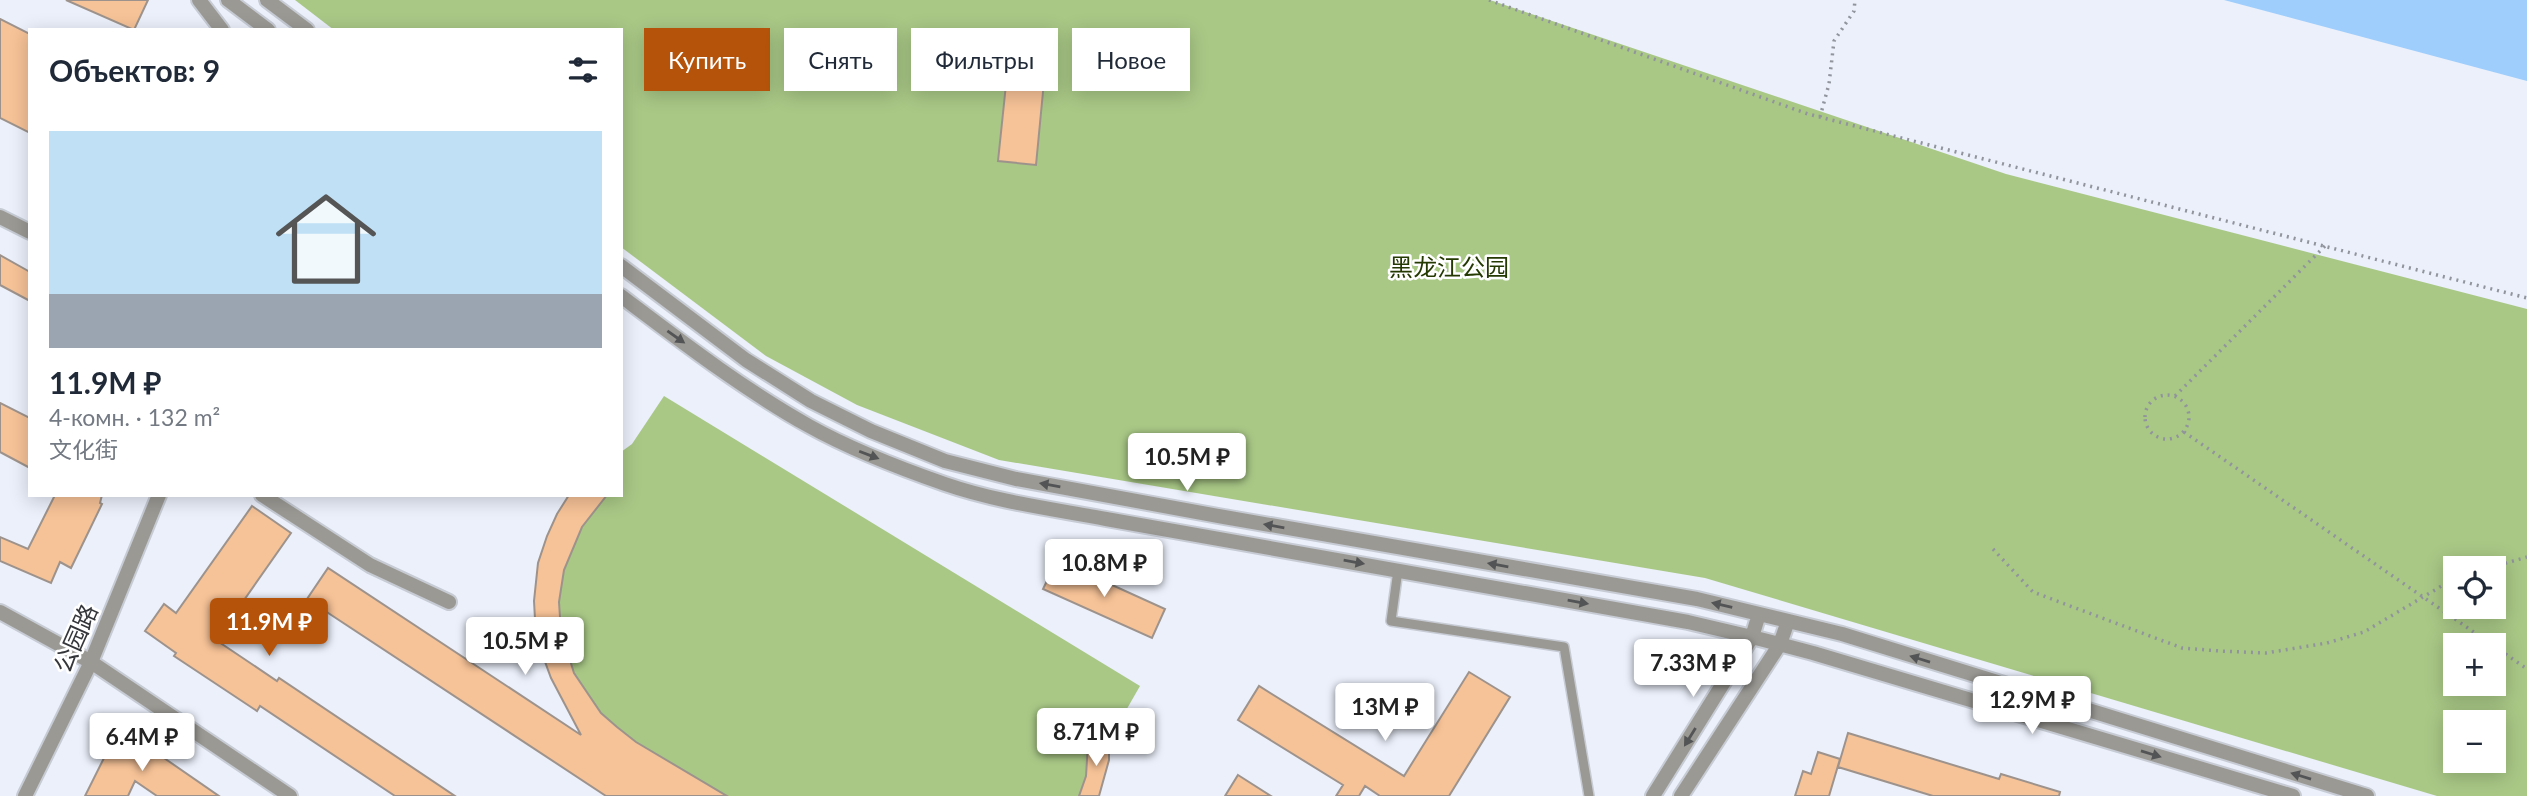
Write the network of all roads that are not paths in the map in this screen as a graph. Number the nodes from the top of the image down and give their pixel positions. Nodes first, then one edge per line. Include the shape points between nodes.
1 (199, 0) edge
2 (228, 0) edge
3 (267, 0) edge
4 (220, 28) edge
5 (265, 28) edge
6 (304, 28) edge
7 (0, 217) edge
8 (28, 231) edge
9 (623, 268) edge
10 (623, 297) edge
11 (158, 497) edge
12 (265, 497) edge
13 (1398, 570) junction
14 (449, 602) dead end
15 (0, 612) edge
16 (1759, 614) junction
17 (1788, 621) junction
18 (1752, 637) junction
19 (1780, 644) junction
20 (91, 662) junction
21 (24, 796) edge
22 (290, 796) edge
23 (1589, 796) edge
24 (1653, 796) edge
25 (1681, 796) edge
26 (2293, 796) edge
27 (2367, 796) edge

1 - 4 street
2 - 5 street
3 - 6 street
7 - 8 street
16 -> 9 street via 1697,599 1016,479 945,461 811,401 746,360
10 -> 13 street via 800,421 860,452 948,485 1106,519
11 - 20 street, 公园路
12 - 14 street via 370,565
13 -> 18 street
13 - 23 lane via 1391,621 1564,647
15 - 20 street
16 - 17 street
16 - 18 street
17 - 19 street
27 -> 17 street
18 - 19 street
18 -> 24 street
19 - 25 street
19 -> 26 street
20 - 21 street, 公园路
20 - 22 street

